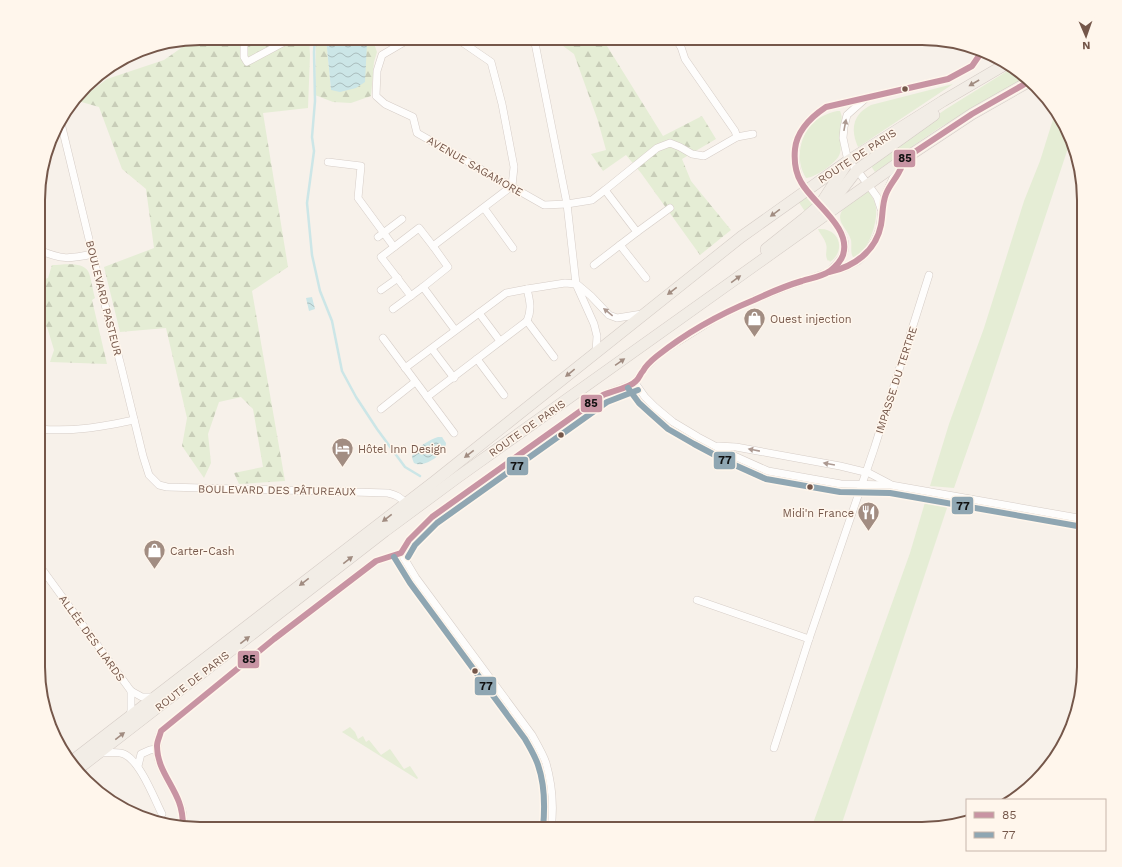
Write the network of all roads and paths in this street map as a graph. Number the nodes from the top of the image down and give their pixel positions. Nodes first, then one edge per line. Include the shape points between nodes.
1 (244, 45) edge
2 (279, 45) edge
3 (399, 45) edge
4 (466, 45) edge
5 (535, 45) edge
6 (680, 45) edge
7 (979, 56) edge
8 (1001, 67) edge
9 (1024, 84) edge
10 (866, 98) junction
11 (943, 101) junction
12 (63, 129) edge
13 (753, 134) dead end
14 (737, 137) junction
15 (848, 161) junction
16 (901, 161) junction
17 (328, 162) dead end
18 (857, 170) junction
19 (868, 185) junction
20 (512, 186) junction
21 (807, 189) junction
22 (606, 190) junction
23 (567, 204) junction
24 (820, 205) junction
25 (484, 208) junction
26 (670, 208) dead end
27 (882, 210) junction
28 (828, 214) junction
29 (402, 219) dead end
30 (637, 232) junction
31 (381, 235) junction
32 (620, 245) junction
33 (433, 246) junction
34 (394, 247) junction
35 (513, 248) dead end
36 (45, 253) edge
37 (93, 254) junction
38 (768, 256) junction
39 (594, 265) dead end
40 (829, 272) junction
41 (929, 275) dead end
42 (398, 278) junction
43 (646, 278) dead end
44 (576, 284) junction
45 (423, 287) junction
46 (528, 289) junction
47 (381, 290) dead end
48 (411, 296) junction
49 (393, 309) dead end
50 (479, 313) junction
51 (644, 313) junction
52 (527, 321) junction
53 (455, 330) junction
54 (383, 338) dead end
55 (500, 341) junction
56 (432, 349) junction
57 (596, 352) junction
58 (554, 357) dead end
59 (477, 359) junction
60 (405, 368) junction
61 (454, 378) junction
62 (415, 382) junction
63 (635, 383) junction
64 (504, 395) dead end
65 (427, 397) junction
66 (381, 409) dead end
67 (134, 420) junction
68 (45, 430) edge
69 (454, 433) dead end
70 (716, 446) junction
71 (866, 473) junction
72 (149, 475) joint
73 (862, 485) junction
74 (891, 485) junction
75 (406, 504) junction
76 (1077, 518) edge
77 (401, 553) junction
78 (45, 573) edge
79 (697, 600) dead end
80 (809, 639) junction
81 (131, 692) junction
82 (155, 697) junction
83 (130, 717) junction
84 (774, 748) dead end
85 (156, 749) junction
86 (98, 753) junction
87 (76, 759) edge
88 (82, 766) edge
89 (138, 766) junction
90 (162, 814) dead end
91 (184, 821) edge
92 (552, 822) edge

1 - 2 street via 244,57 247,62
3 - 20 street, AVENUE SAGAMORE via 382,55 377,71 376,96 385,104 412,117 417,133
4 - 20 street via 490,62 502,104 513,160
5 - 23 street
6 - 14 street via 685,59
7 - 10 street via 972,66 948,78
8 -> 11 main road, ROUTE DE PARIS
9 - 16 main road, ROUTE DE PARIS via 972,114
15 -> 10 street via 843,138 847,115
10 - 21 street via 826,107 805,124 795,146 795,160 796,172
11 - 15 main road, ROUTE DE PARIS
11 - 18 main road via 943,109
12 - 37 street, BOULEVARD PASTEUR
13 - 14 street
14 - 22 street, AVENUE SAGAMORE via 704,156 692,154 670,143 658,148
15 - 18 street
15 - 21 main road, ROUTE DE PARIS
15 - 24 main road
16 - 19 main road, ROUTE DE PARIS
16 - 27 street via 901,169 893,178
17 - 31 street via 361,166 358,198
18 - 19 street
18 - 28 main road via 837,196
19 - 27 street
19 - 28 main road, ROUTE DE PARIS
20 - 23 street, AVENUE SAGAMORE via 544,205
20 - 25 street
21 - 24 street
21 -> 51 main road, ROUTE DE PARIS
22 - 23 street, AVENUE SAGAMORE via 592,200
22 - 30 street
23 - 44 street
24 - 28 street
24 - 38 main road via 766,248
25 - 33 street
25 - 35 street
26 - 30 street
27 - 40 street via 880,228 868,251 858,261
28 - 38 main road, ROUTE DE PARIS
28 - 40 street via 841,233 845,247 841,258
29 - 31 street
30 - 32 street
31 - 34 street
32 - 39 street
32 - 43 street
33 - 34 street via 419,228
33 - 45 street via 448,267
34 - 42 street via 381,257
36 - 37 street via 62,258
37 - 67 street, BOULEVARD PASTEUR
86 -> 38 main road, ROUTE DE PARIS via 385,531
40 - 63 street via 753,300 714,319 658,355
41 - 71 street, IMPASSE DU TERTRE
42 - 47 street
42 - 48 street
44 - 46 street via 565,283
51 -> 44 street via 617,318 609,315
44 - 57 street via 594,324
45 - 48 street
45 - 53 street
46 - 50 street via 506,293
46 - 52 street via 530,312
48 - 49 street
50 - 53 street
50 - 55 street
51 - 57 main road, ROUTE DE PARIS
52 - 55 street
52 - 58 street
53 - 56 street
54 - 60 street
55 - 59 street
56 - 60 street
56 - 61 street
57 -> 75 main road, ROUTE DE PARIS
59 - 61 street
59 - 64 street
60 - 62 street
61 - 65 street
62 - 65 street
62 - 66 street
63 - 70 street via 645,397 673,422
63 - 77 street via 602,395 432,518 409,540
65 - 69 street
67 - 68 street via 90,429
67 - 72 street, BOULEVARD PASTEUR
71 -> 70 street via 736,447
70 - 73 street via 768,472 816,481
71 - 73 street, IMPASSE DU TERTRE
71 - 74 street
72 - 75 street, BOULEVARD DES PÂTUREAUX via 167,487 388,493 396,495
73 - 74 street
73 - 80 street, IMPASSE DU TERTRE
74 - 76 street
75 -> 82 main road, ROUTE DE PARIS
77 - 85 street via 376,561 274,639 161,730
77 - 92 street via 416,578 532,735 546,762 552,796
78 - 81 street, ALLÉE DES LIARDS
79 - 80 street
80 - 84 street, IMPASSE DU TERTRE
81 - 82 street, ALLÉE DES LIARDS via 142,697
81 - 83 street, ALLÉE DES LIARDS
82 - 83 main road, ROUTE DE PARIS
83 - 87 main road, ROUTE DE PARIS
85 - 89 street via 141,754
85 - 91 street via 158,760 182,809
86 - 88 main road, ROUTE DE PARIS
86 - 89 street via 119,752
89 - 90 street

